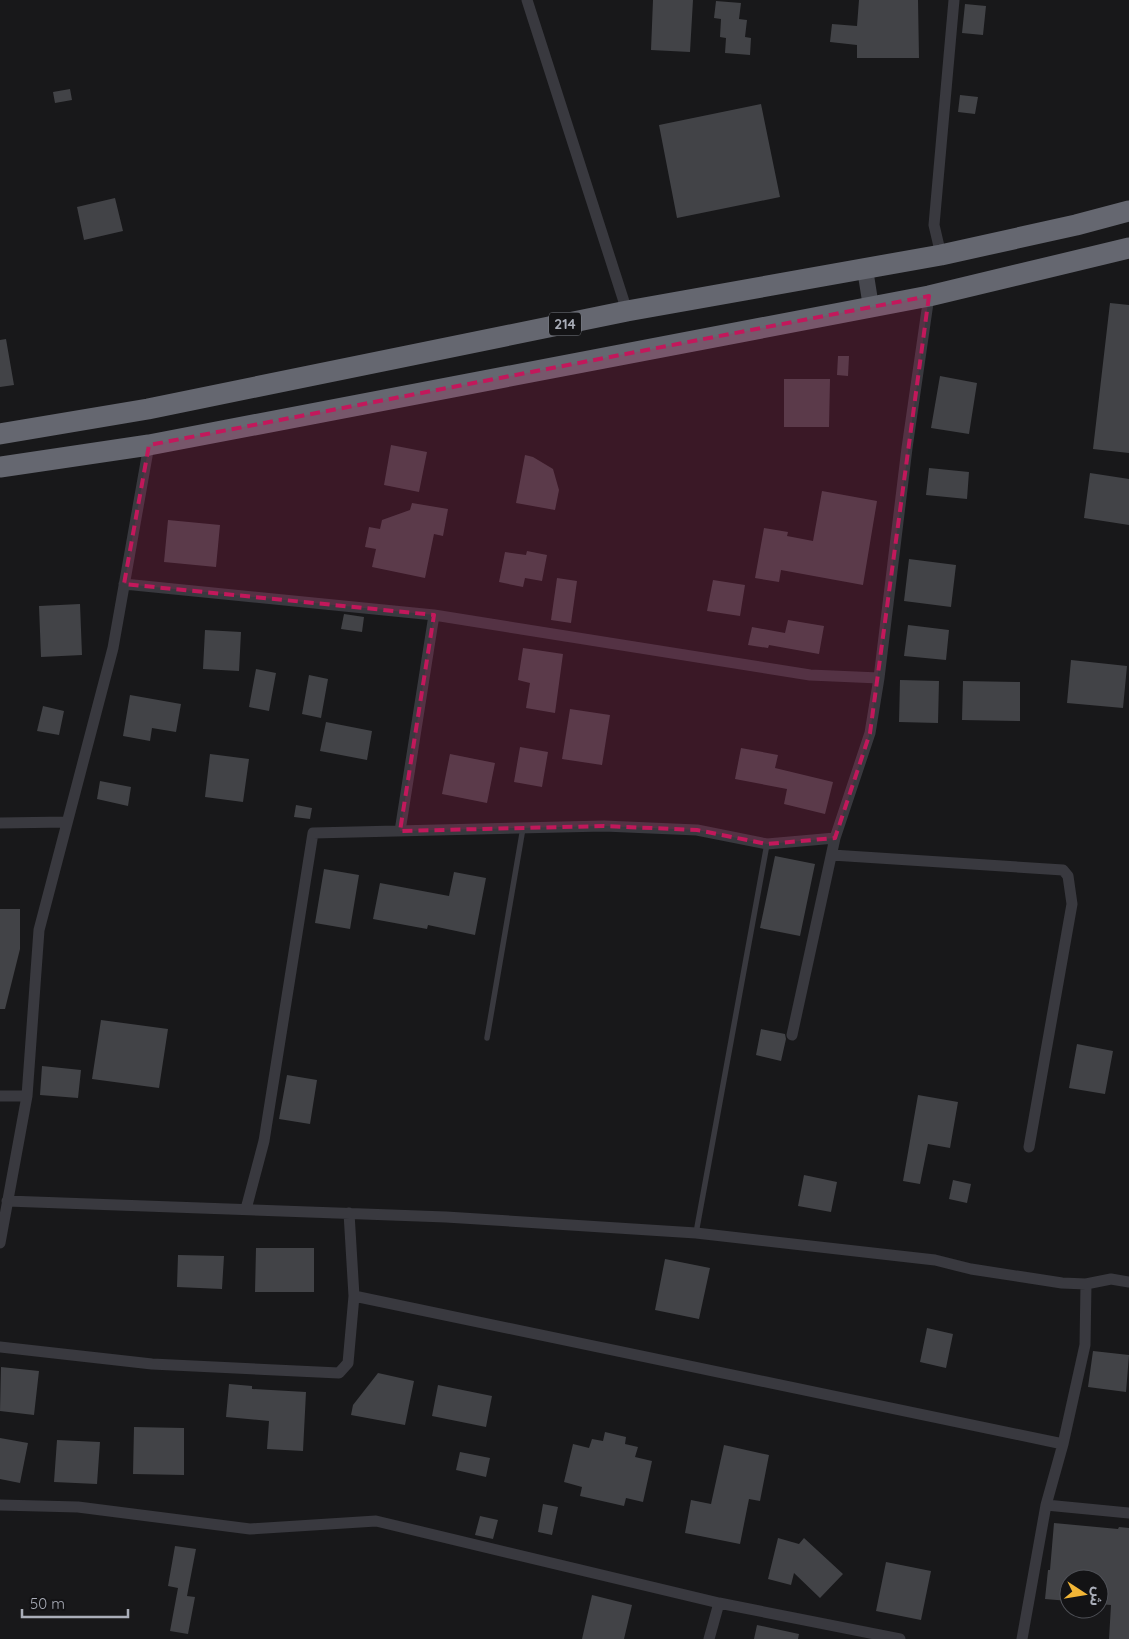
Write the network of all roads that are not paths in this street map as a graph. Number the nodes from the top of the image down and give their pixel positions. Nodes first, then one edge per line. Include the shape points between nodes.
1 (527, 0) edge
2 (954, 0) edge
3 (1129, 211) edge
4 (1129, 248) edge
5 (941, 255) junction
6 (865, 268) junction
7 (929, 296) junction
8 (871, 307) junction
9 (627, 311) junction
10 (0, 434) edge
11 (149, 445) junction
12 (0, 467) edge
13 (124, 584) junction
14 (434, 615) junction
15 (879, 678) junction
16 (67, 822) junction
17 (0, 823) edge
18 (523, 828) junction
19 (400, 831) junction
20 (835, 838) junction
21 (767, 844) junction
22 (832, 855) junction
23 (792, 1035) dead end
24 (487, 1038) dead end
25 (0, 1096) edge
26 (26, 1096) junction
27 (1029, 1147) dead end
28 (8, 1201) junction
29 (246, 1209) junction
30 (349, 1213) junction
31 (696, 1233) junction
32 (0, 1243) edge
33 (1129, 1282) edge
34 (1086, 1284) junction
35 (354, 1296) junction
36 (0, 1347) edge
37 (1063, 1444) junction
38 (0, 1505) edge
39 (1046, 1505) junction
40 (1129, 1513) edge
41 (719, 1603) junction
42 (709, 1639) edge
43 (900, 1639) edge
44 (1022, 1639) edge

1 - 9 street
2 - 5 street via 934,225
3 - 5 highway, 214
4 - 7 highway
5 - 6 highway, 214
6 - 8 main road
6 - 9 highway, 214
7 - 8 highway
7 - 15 street
8 - 11 highway
9 - 10 highway, 214 via 148,409
11 - 12 highway
11 - 13 street
13 - 14 street
13 - 16 street via 113,648
14 - 15 street via 810,675
14 - 19 street
15 - 20 street via 870,733
16 - 17 street
16 - 26 street via 39,930
18 - 19 street
18 - 21 street via 604,826 697,830
18 - 24 lane
19 - 29 street via 314,833 264,1141
20 - 21 street
20 - 22 street
21 - 31 lane
22 - 23 street
22 - 27 street via 1063,870 1068,876 1072,904
25 - 26 street
26 - 28 street
28 - 29 street
28 - 32 street
29 - 30 street
30 - 31 street
30 - 35 street
31 - 34 street via 935,1260 1034,1279
33 - 34 street via 1111,1279
34 - 37 street via 1085,1345
35 - 36 street via 348,1363 339,1374 152,1364
35 - 37 street
37 - 39 street
38 - 41 street via 78,1507 250,1529 376,1521
39 - 40 street
39 - 44 street
41 - 42 street
41 - 43 street

